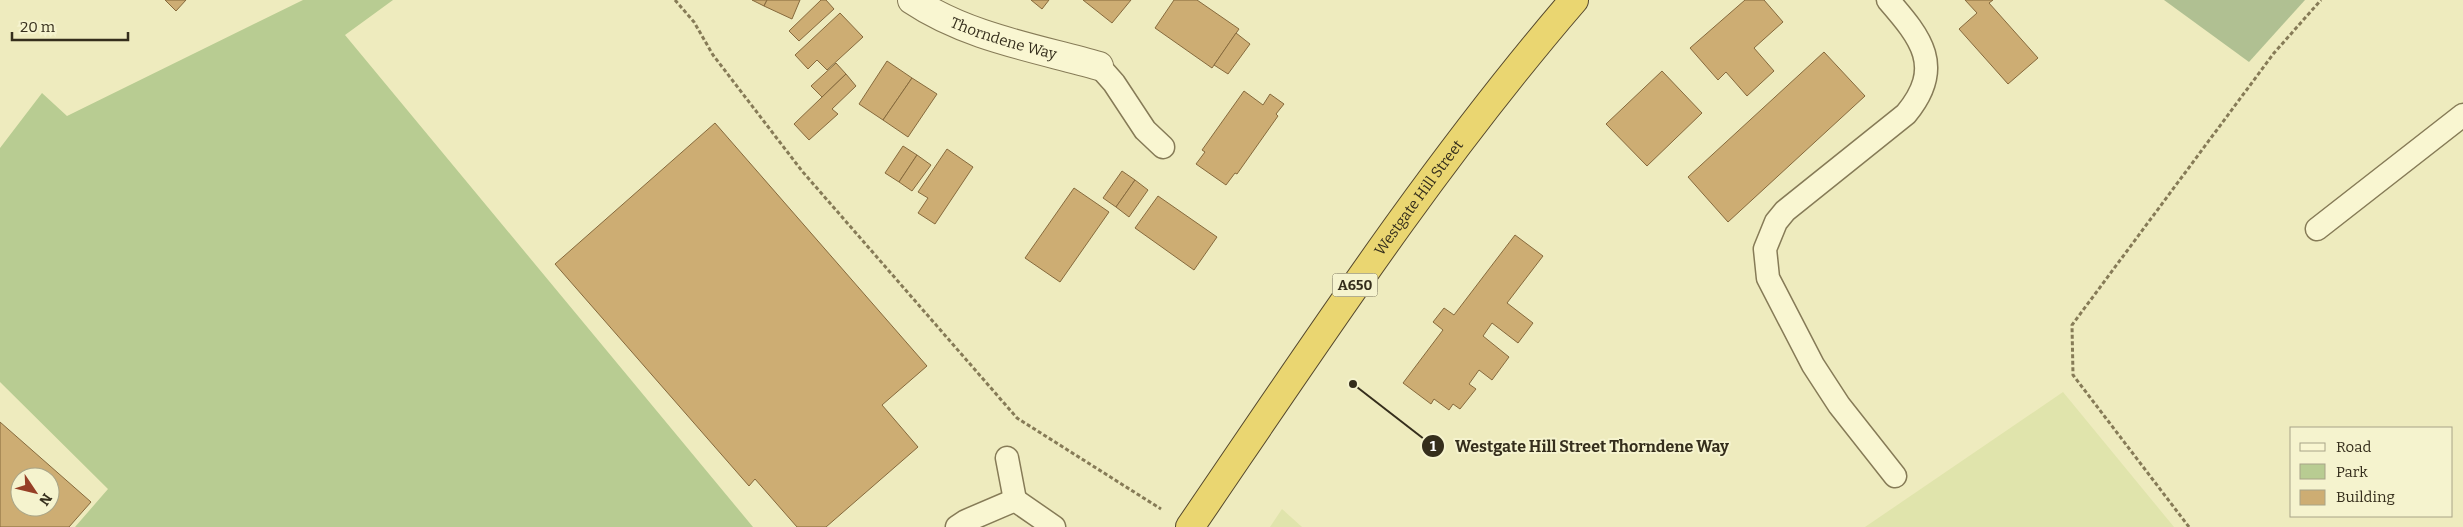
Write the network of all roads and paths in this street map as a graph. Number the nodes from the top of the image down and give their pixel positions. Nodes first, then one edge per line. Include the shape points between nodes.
1 (675, 0) edge
2 (912, 0) edge
3 (1574, 0) edge
4 (1888, 0) edge
5 (2322, 0) edge
6 (1099, 66) joint
7 (2463, 115) edge
8 (1164, 146) dead end
9 (2317, 229) dead end
10 (1007, 458) dead end
11 (1896, 476) dead end
12 (1015, 500) junction
13 (1164, 512) dead end
14 (957, 527) edge
15 (1054, 527) edge
16 (1190, 527) edge
17 (2189, 527) edge

1 - 13 path via 694,22 713,56 802,171 1017,418
2 - 6 street, Thorndene Way via 947,21
3 - 16 highway, Westgate Hill Street / A650 via 1530,51 1400,219
4 - 11 lane via 1921,42 1926,73 1923,88 1906,114 1785,211 1769,235 1765,264 1768,278 1838,405
5 - 17 path via 2274,53 2072,325 2073,375
6 - 8 lane via 1145,130
7 - 9 lane
10 - 12 lane
12 - 14 lane
12 - 15 lane

